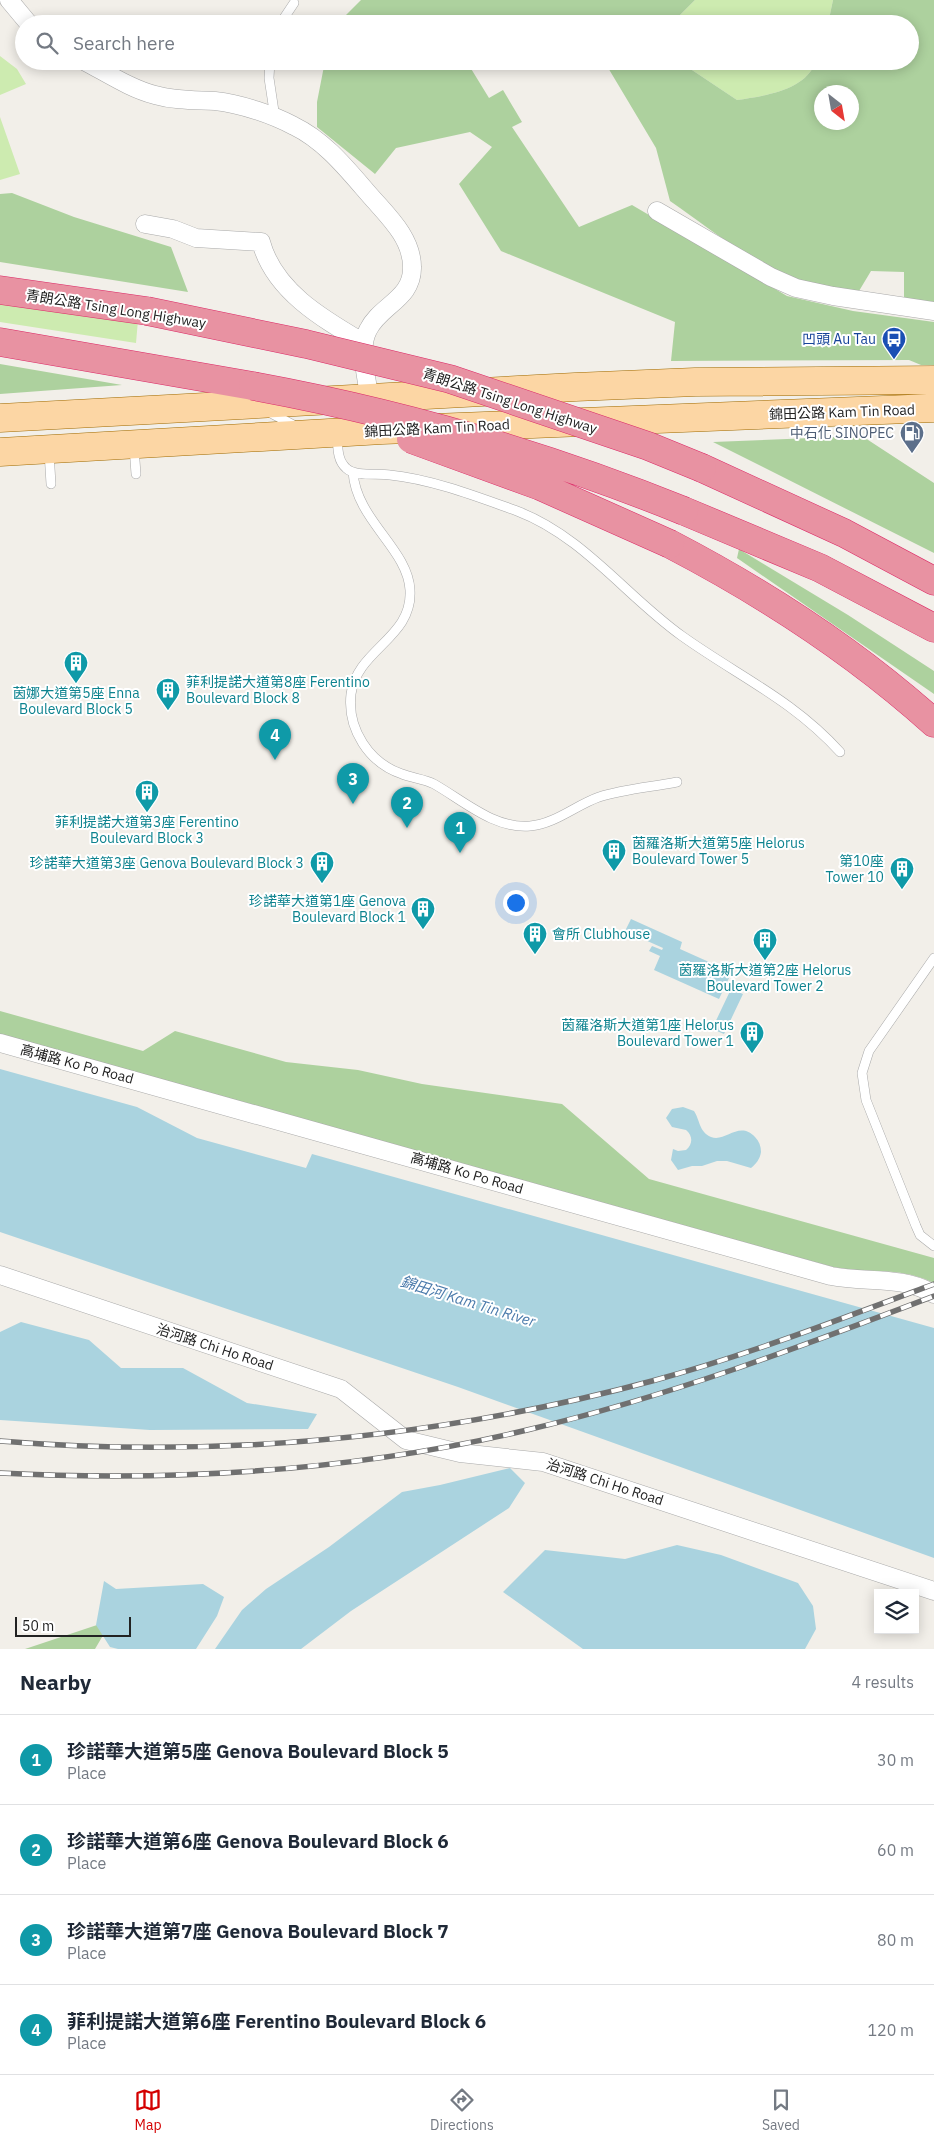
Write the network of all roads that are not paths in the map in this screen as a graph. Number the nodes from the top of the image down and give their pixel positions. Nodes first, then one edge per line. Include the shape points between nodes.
1 (9, 0) edge
2 (294, 3) dead end
3 (22, 15) edge
4 (286, 15) edge
5 (102, 70) edge
6 (270, 70) edge
7 (275, 118) junction
8 (657, 211) dead end
9 (144, 224) dead end
10 (0, 290) edge
11 (934, 311) edge
12 (0, 342) edge
13 (364, 343) junction
14 (934, 380) edge
15 (255, 396) junction
16 (369, 397) junction
17 (934, 408) edge
18 (0, 418) edge
19 (337, 433) junction
20 (308, 434) junction
21 (134, 444) junction
22 (49, 449) junction
23 (0, 452) edge
24 (353, 472) junction
25 (136, 474) dead end
26 (51, 484) dead end
27 (934, 581) edge
28 (934, 628) edge
29 (934, 723) edge
30 (840, 752) dead end
31 (677, 782) dead end
32 (934, 958) edge
33 (0, 1043) edge
34 (934, 1246) edge
35 (0, 1275) edge
36 (934, 1294) edge
37 (934, 1591) edge

1 - 3 street
2 - 4 lane
5 - 7 street via 153,95 180,101 216,102 259,111
6 - 7 lane
7 - 13 street via 295,126 332,153 405,239 412,267 411,282 368,329
8 - 11 street via 796,288
9 - 13 street via 173,229 196,238 261,242 269,266 280,282 328,322
10 - 27 highway, 青朗公路 Tsing Long Highway, bridge via 147,312 306,344 450,379 648,446 702,468 844,533
12 - 15 highway via 137,364
13 - 16 street
14 - 16 main road via 696,382
15 - 16 main road
15 - 18 main road
15 - 20 lane
15 - 28 highway, bridge via 293,394 427,426 550,461 619,485 820,568
15 - 29 highway, bridge via 419,442 540,486 670,544 735,578 794,615 881,677
17 - 19 main road, 錦田公路 Kam Tin Road
19 - 20 main road, 錦田公路 Kam Tin Road
19 - 24 lane via 340,460 346,469
20 - 21 main road, 錦田公路 Kam Tin Road
21 - 22 main road, 錦田公路 Kam Tin Road
21 - 25 lane
22 - 23 main road, 錦田公路 Kam Tin Road
22 - 26 lane
24 - 30 lane via 391,475 446,488 519,512 565,538 598,561 634,597 682,636 786,702 819,729
24 - 31 lane via 358,500 404,568 410,587 409,606 401,626 365,661 351,693 354,724 370,752 390,769 432,783 497,821 519,826 540,824 599,797
32 - 34 lane via 869,1051 862,1082 866,1100 916,1226 920,1235
33 - 36 street, 高埔路 Ko Po Road via 831,1276 908,1282
35 - 37 street, 治河路 Chi Ho Road via 342,1389 406,1440 460,1453 543,1462

